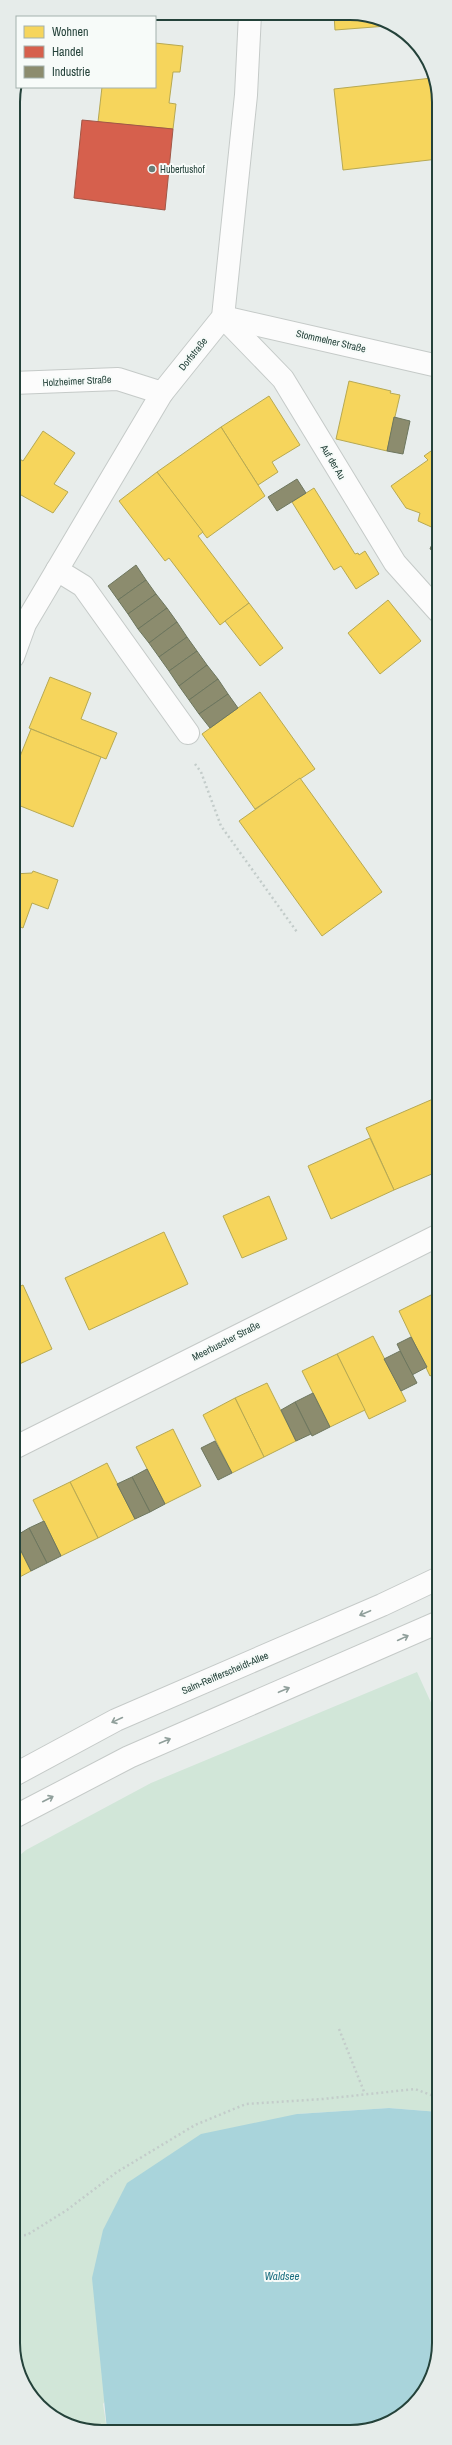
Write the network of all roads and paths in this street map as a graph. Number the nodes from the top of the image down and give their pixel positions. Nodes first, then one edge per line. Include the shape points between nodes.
1 (250, 20) edge
2 (223, 317) junction
3 (432, 365) edge
4 (20, 384) edge
5 (162, 393) junction
6 (57, 570) junction
7 (432, 604) edge
8 (20, 638) edge
9 (188, 733) joint
10 (297, 932) dead end
11 (432, 1238) edge
12 (20, 1445) edge
13 (432, 1581) edge
14 (432, 1625) edge
15 (20, 1772) edge
16 (20, 1814) edge
17 (339, 2029) dead end
18 (365, 2094) junction
19 (432, 2095) edge
20 (20, 2236) edge

1 - 2 street via 246,95
2 - 3 street, Stommelner Straße
2 - 5 street, Dorfstraße
2 - 7 street, Auf der Au via 283,379 395,563
4 - 5 street, Holzheimer Straße via 118,379
5 - 6 street, Dorfstraße
6 - 8 street, Dorfstraße via 25,624
6 - 9 street via 83,586
9 - 10 path via 179,740 201,772 221,826
11 - 12 street, Meerbuscher Straße
13 -> 15 street, Salm-Reifferscheidt-Allee via 116,1720
16 -> 14 street via 129,1757
17 - 18 path
18 - 19 path via 415,2089
18 - 20 path via 246,2104 195,2125 117,2172 67,2210 27,2235

